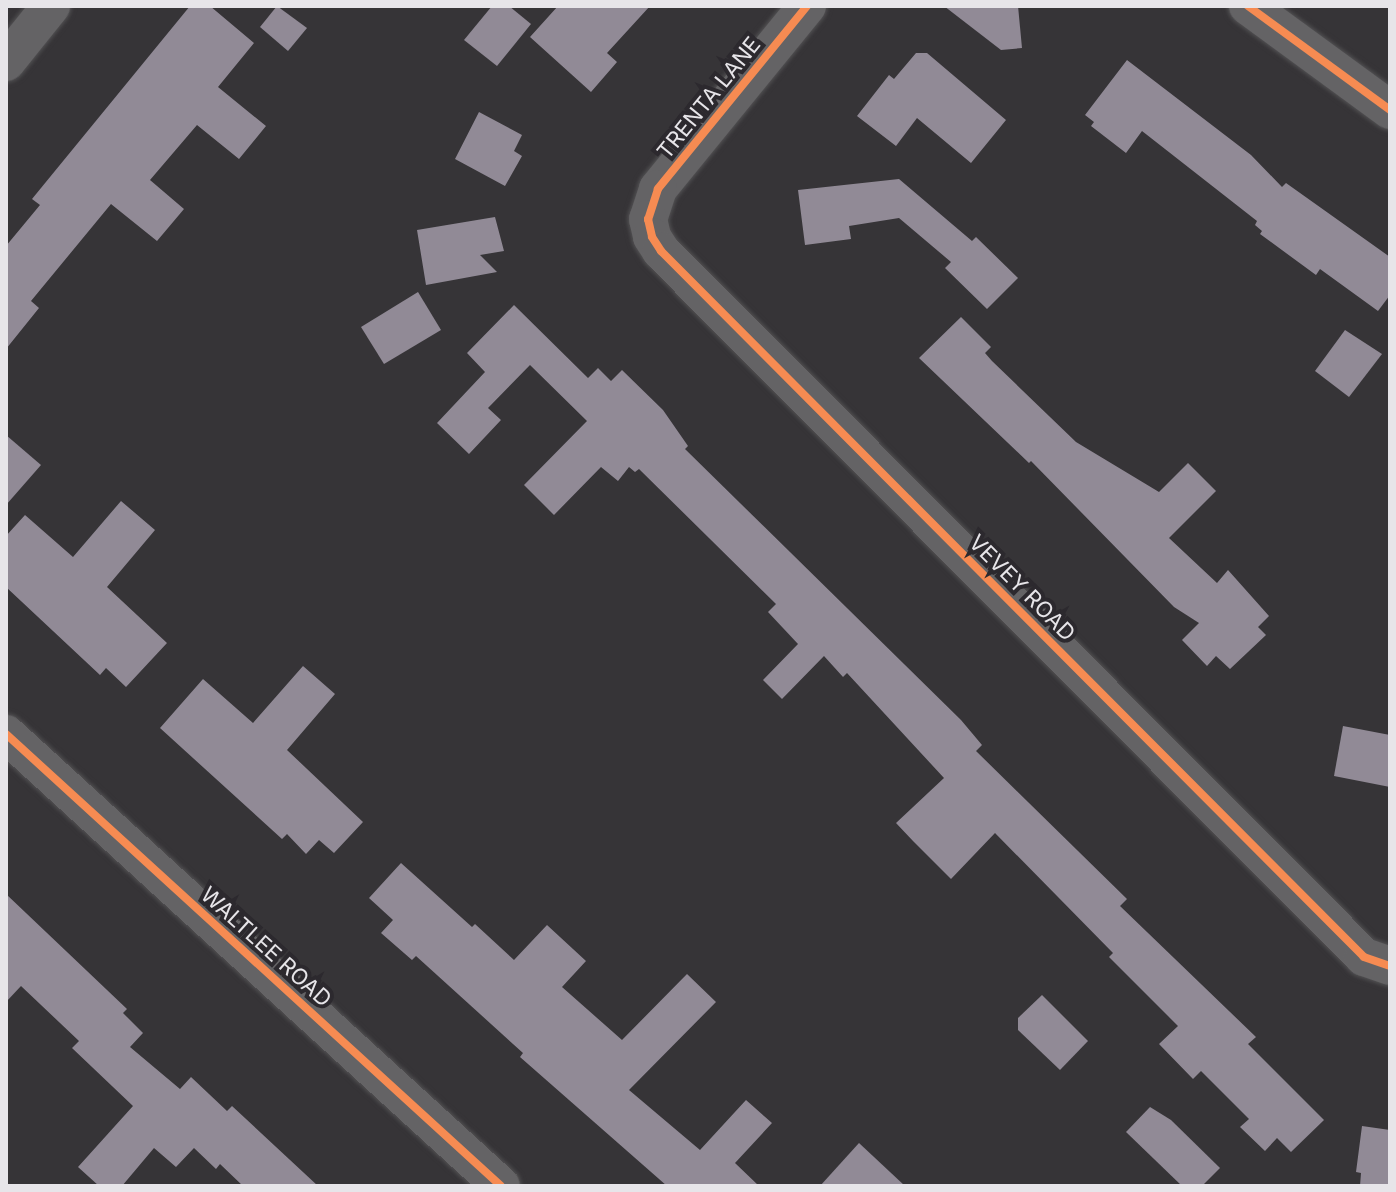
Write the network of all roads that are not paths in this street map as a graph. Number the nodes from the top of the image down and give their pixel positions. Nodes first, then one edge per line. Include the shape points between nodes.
1 (51, 6) edge
2 (807, 6) edge
3 (1248, 6) edge
4 (6, 62) edge
5 (1390, 110) edge
6 (648, 219) joint
7 (6, 734) edge
8 (1390, 966) edge
9 (501, 1186) edge

1 - 4 street
2 - 6 street, TRENTA LANE via 658,189
3 - 5 street
6 - 8 street, VEVEY ROAD via 661,251 1364,957
7 - 9 street, WALTLEE ROAD

